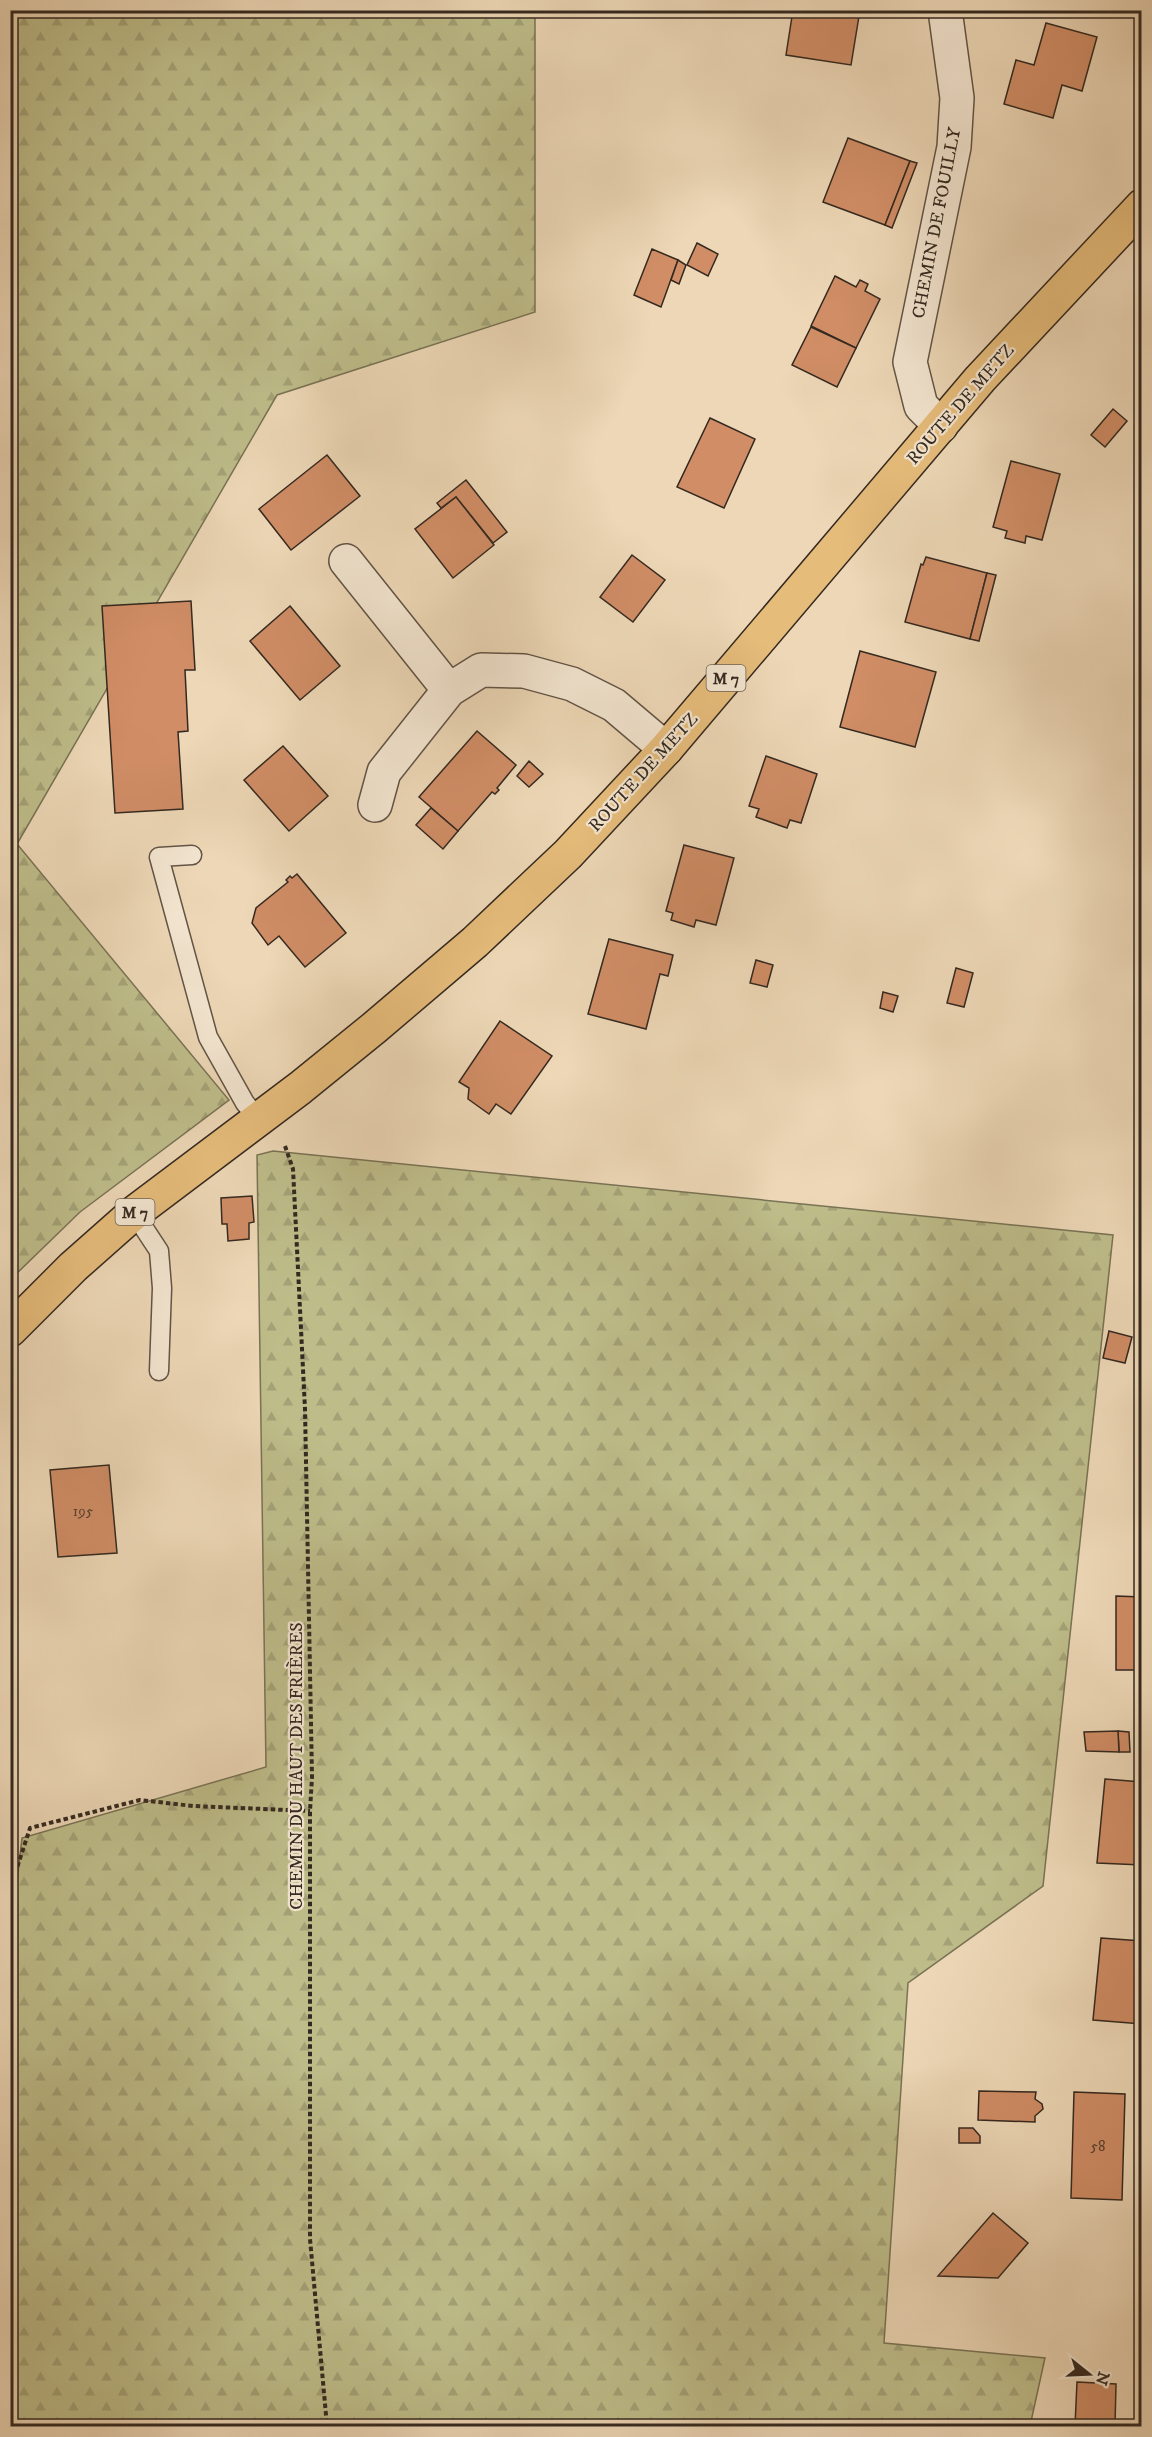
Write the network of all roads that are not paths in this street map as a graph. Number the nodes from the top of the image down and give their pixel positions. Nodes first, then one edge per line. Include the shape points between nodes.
1 (945, 10) edge
2 (1142, 206) edge
3 (941, 426) junction
4 (346, 561) dead end
5 (449, 690) junction
6 (666, 749) junction
7 (375, 805) dead end
8 (192, 855) dead end
9 (265, 1113) junction
10 (134, 1213) junction
11 (10, 1330) edge
12 (159, 1371) dead end

1 - 3 street, CHEMIN DE FOUILLY via 957,98 954,147 910,362 921,406
2 - 3 main road, ROUTE DE METZ / M 7
3 - 6 main road, ROUTE DE METZ / M 7
4 - 5 street
5 - 6 street via 481,670 524,671 573,684 614,705
5 - 7 street via 384,772
6 - 9 main road, ROUTE DE METZ / M 7 via 568,854 475,942 365,1036
8 - 9 lane via 159,857 208,1037 245,1103
9 - 10 main road, M 7
10 - 11 main road, M 7
10 - 12 lane via 159,1251

